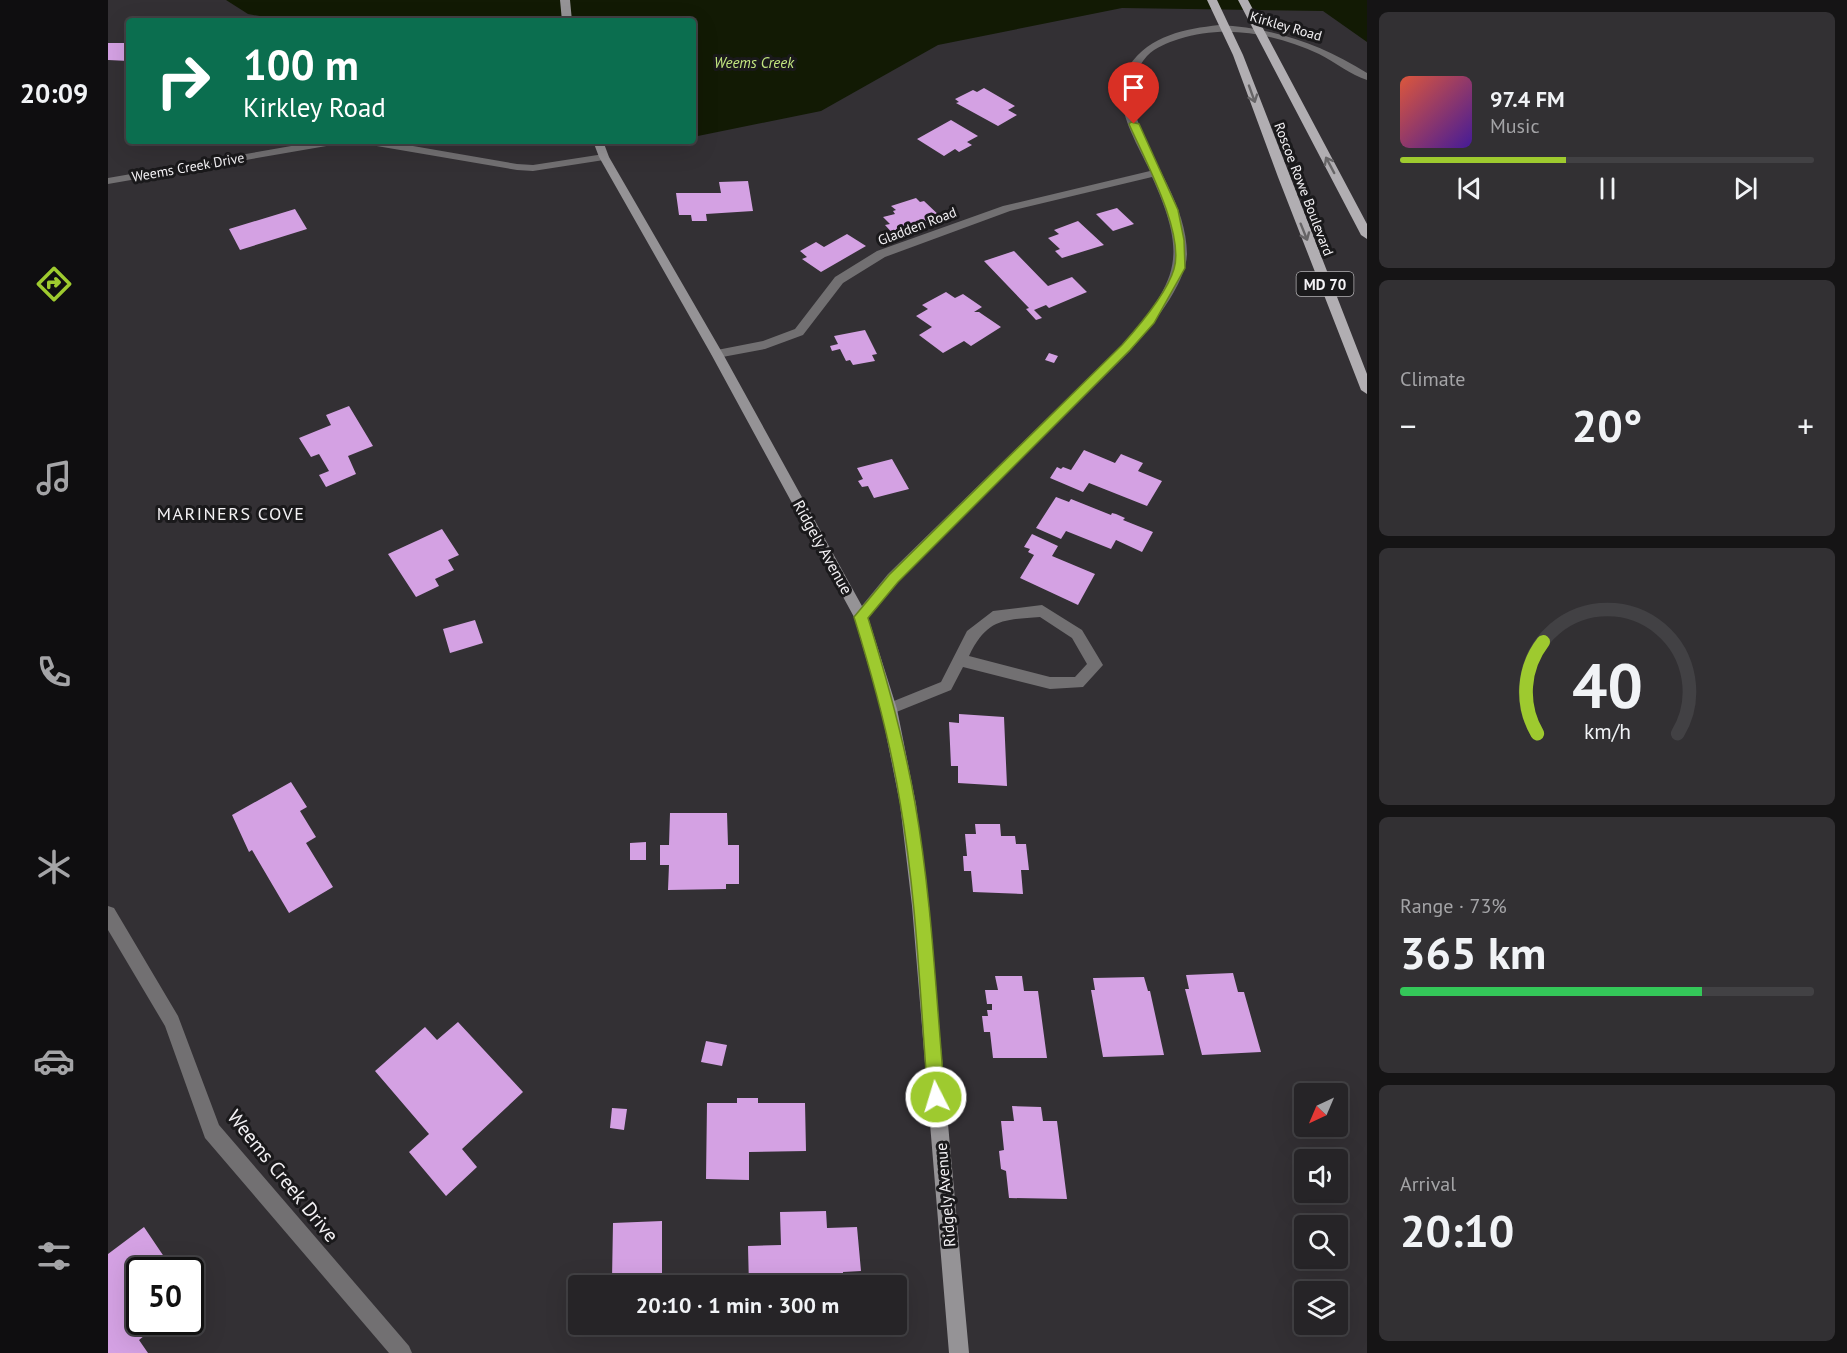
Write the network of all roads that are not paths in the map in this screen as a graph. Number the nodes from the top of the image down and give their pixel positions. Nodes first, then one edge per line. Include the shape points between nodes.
1 (565, 0) edge
2 (1212, 0) edge
3 (1242, 0) edge
4 (567, 18) edge
5 (1367, 77) edge
6 (321, 144) edge
7 (382, 144) edge
8 (599, 144) edge
9 (604, 157) junction
10 (1156, 173) junction
11 (108, 182) edge
12 (1367, 235) edge
13 (717, 354) junction
14 (1367, 390) edge
15 (861, 617) junction
16 (959, 660) junction
17 (889, 709) junction
18 (108, 914) edge
19 (402, 1353) edge
20 (959, 1353) edge

1 - 4 main road
2 -> 14 main road, Roscoe Rowe Boulevard / MD 70 via 1231,39
12 -> 3 main road, Roscoe Rowe Boulevard
5 - 10 street, Kirkley Road via 1313,47 1240,29 1206,28 1150,47 1134,65 1126,86 1134,124
6 - 11 street, Weems Creek Drive
7 - 9 street via 532,168
8 - 9 main road, Ridgely Avenue
9 - 13 main road, Ridgely Avenue
10 - 13 street, Gladden Road via 1007,208 881,254 839,280 799,332 765,345
10 - 15 street, Kirkley Road via 1173,210 1180,268 1150,321 893,578
13 - 15 main road, Ridgely Avenue
15 - 17 main road, Ridgely Avenue
16 - 16 street via 972,635 998,615 1042,611 1077,634 1096,665 1078,683 1050,683
16 - 17 street via 946,686
17 - 20 main road, Ridgely Avenue via 908,804 920,906
18 - 19 street, Weems Creek Drive via 172,1022 212,1131

